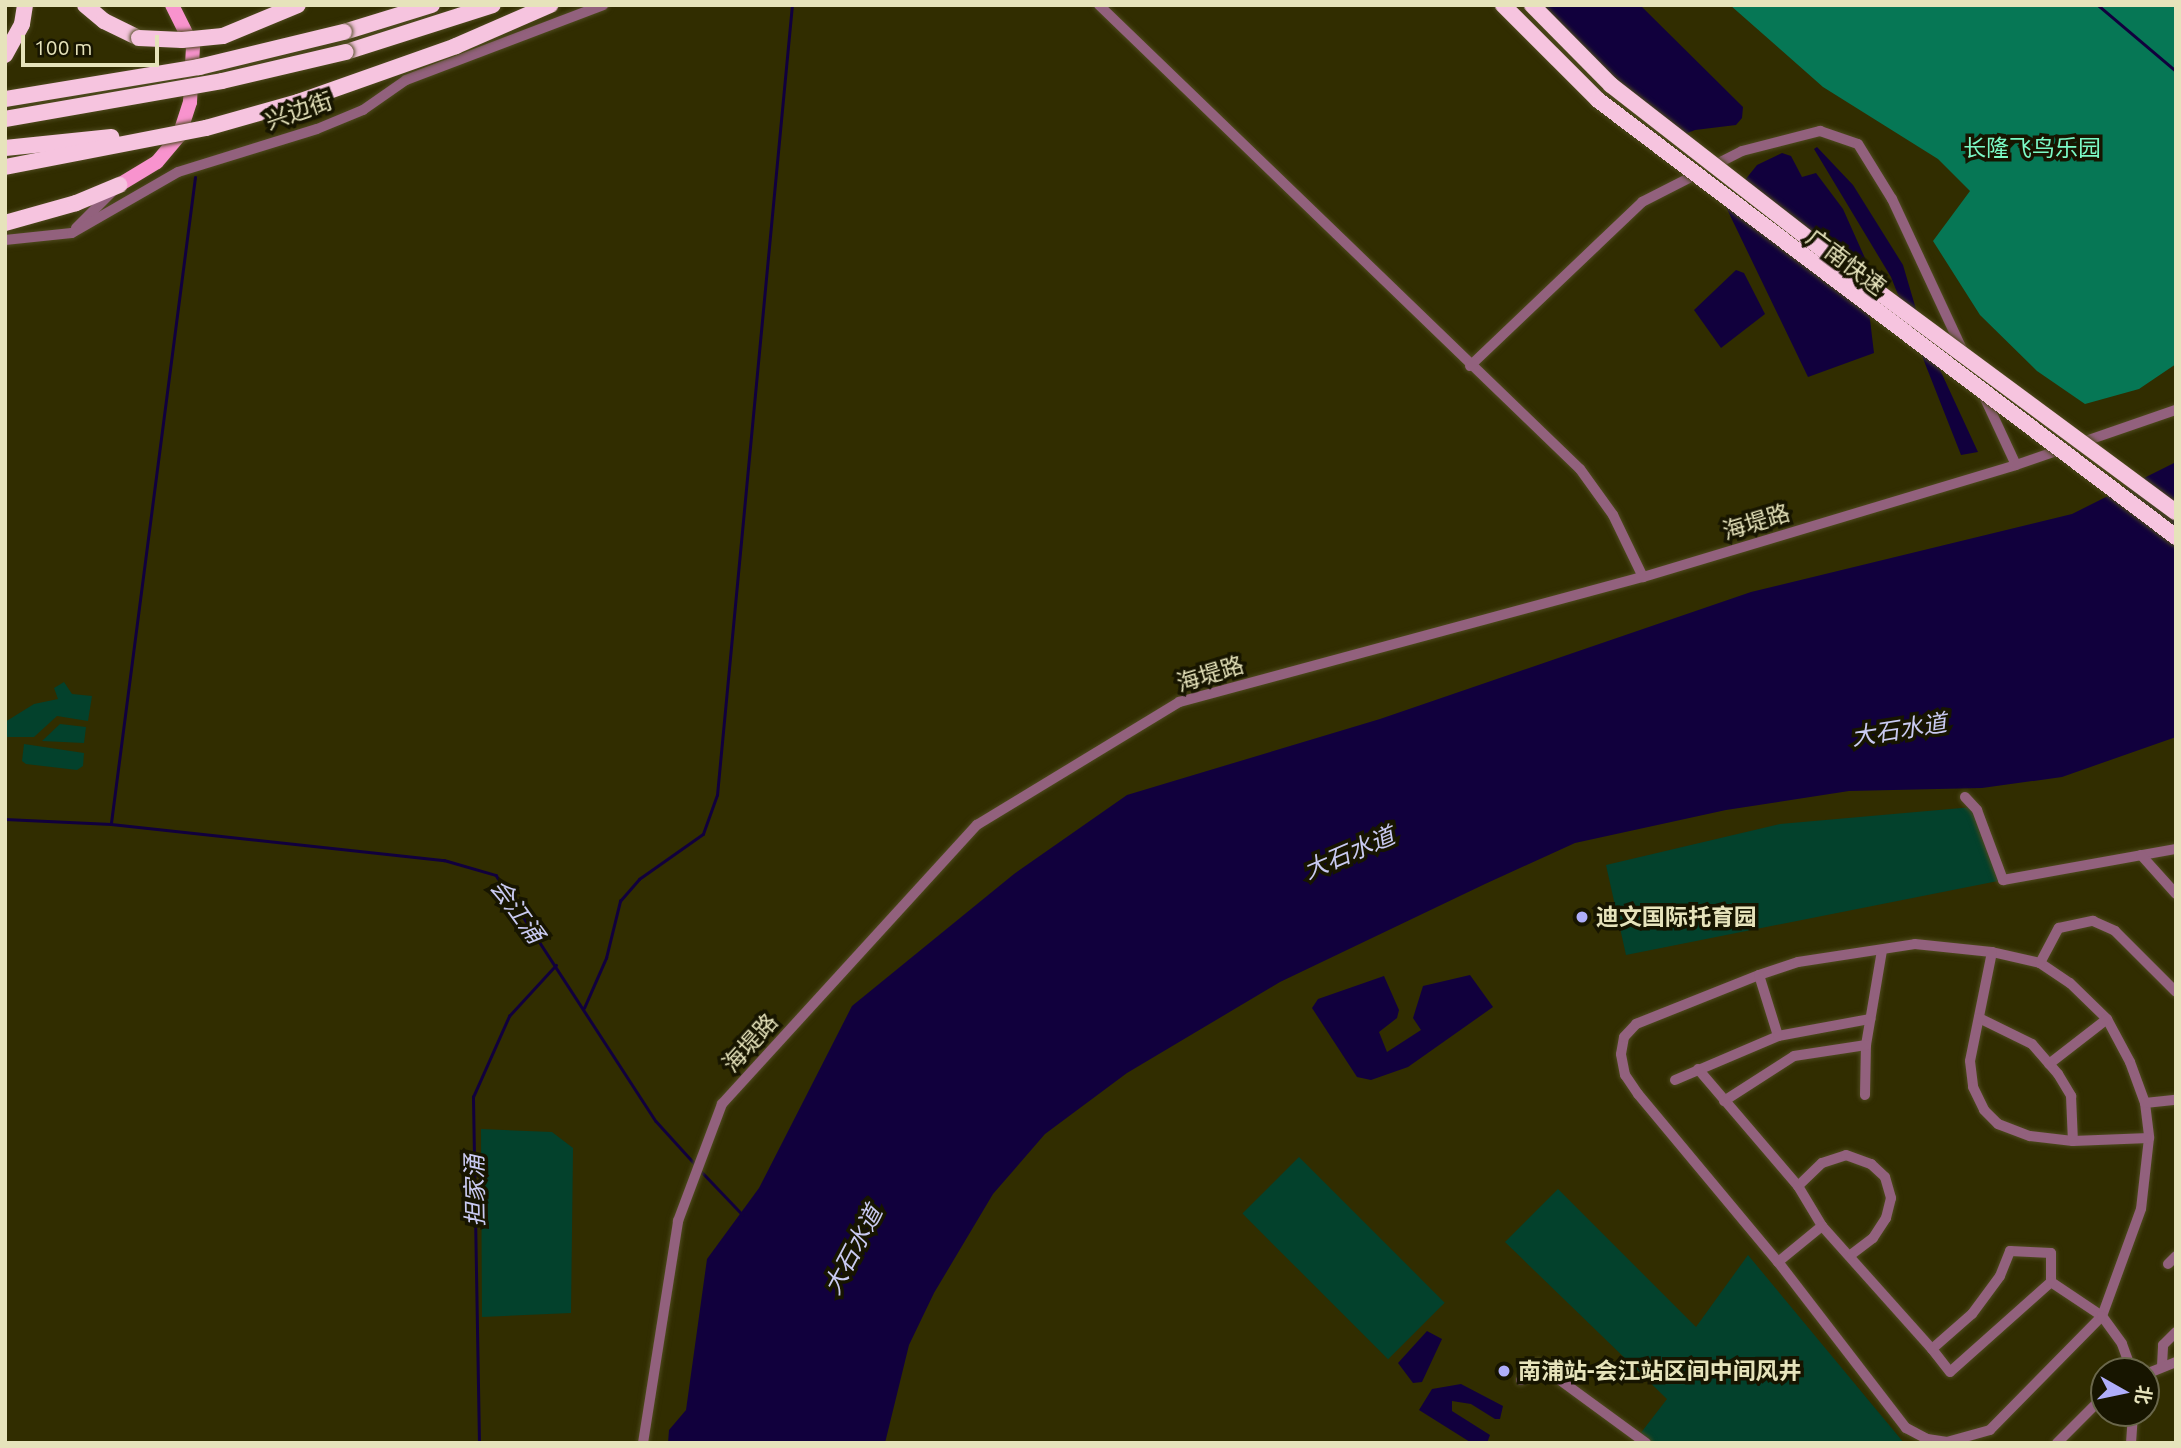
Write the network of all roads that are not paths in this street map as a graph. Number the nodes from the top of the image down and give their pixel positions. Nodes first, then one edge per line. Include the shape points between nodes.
1 (25, 5) edge
2 (85, 5) edge
3 (98, 5) edge
4 (172, 5) edge
5 (298, 5) edge
6 (432, 5) edge
7 (493, 5) edge
8 (550, 5) edge
9 (603, 5) edge
10 (1099, 5) edge
11 (1503, 5) edge
12 (1532, 5) edge
13 (139, 38) junction
14 (5, 55) edge
15 (5, 99) edge
16 (5, 119) edge
17 (206, 128) junction
18 (5, 148) edge
19 (5, 167) edge
20 (119, 185) junction
21 (5, 223) edge
22 (72, 233) junction
23 (5, 240) edge
24 (1470, 366) junction
25 (2176, 410) edge
26 (2016, 466) junction
27 (2176, 512) edge
28 (2176, 537) edge
29 (1643, 577) junction
30 (1965, 797) dead end
31 (2176, 849) edge
32 (2141, 855) junction
33 (2176, 894) edge
34 (1882, 950) junction
35 (1992, 952) junction
36 (2040, 963) junction
37 (1759, 975) junction
38 (2176, 992) edge
39 (1979, 1018) junction
40 (1870, 1019) junction
41 (2106, 1019) junction
42 (1778, 1036) junction
43 (1866, 1045) junction
44 (2049, 1064) junction
45 (1698, 1069) junction
46 (1675, 1080) dead end
47 (1865, 1094) dead end
48 (2176, 1100) edge
49 (1724, 1101) junction
50 (2145, 1103) junction
51 (2149, 1138) junction
52 (2073, 1141) junction
53 (1798, 1186) junction
54 (1822, 1226) junction
55 (1852, 1254) junction
56 (1778, 1262) junction
57 (2051, 1282) junction
58 (2102, 1316) junction
59 (2176, 1332) edge
60 (1932, 1349) junction
61 (2127, 1357) edge
62 (2176, 1362) edge
63 (2162, 1366) joint
64 (1521, 1380) dead end
65 (2090, 1411) edge
66 (2062, 1441) edge
67 (643, 1443) edge
68 (1646, 1443) edge

1 - 14 highway via 22,24
2 - 13 highway
3 - 13 highway
4 - 20 main road via 183,19 193,47 190,102 179,136 157,162
5 - 13 highway, bridge via 223,36
6 - 15 highway, bridge via 344,32 199,66
7 - 16 highway, bridge via 346,52 222,81
8 - 17 highway, bridge via 430,55 298,102
9 - 22 street, 兴边街 via 406,80 363,110 317,129 178,172
10 - 24 street
11 - 28 highway, 广南快速, bridge via 1598,100
12 - 27 highway, 广南快速, bridge via 1612,85 1858,277
17 - 18 highway, bridge
17 - 19 highway, bridge
20 - 21 highway
20 - 22 street
22 - 23 street, 兴边街
24 - 26 street via 1642,202 1742,151 1820,131 1858,144 1892,199
24 - 29 street via 1580,469 1613,515
25 - 26 street, 海堤路
26 - 29 street, 海堤路
29 - 67 street, 海堤路 via 1179,702 977,825 722,1104 678,1222
30 - 32 street via 1977,810 2003,880
31 - 32 street
32 - 33 street
34 - 35 street via 1915,944
34 - 37 street via 1798,962
34 - 40 street
35 - 36 street
35 - 39 street
36 - 38 street via 2059,929 2093,921 2115,931
36 - 41 street via 2070,983
37 - 42 street
37 - 56 street via 1636,1024 1624,1037 1621,1054 1625,1075 1639,1094
39 - 44 street via 2032,1044
39 - 52 street via 1970,1061 1973,1087 1984,1110 1998,1124 2030,1136
40 - 42 street
40 - 43 street
41 - 44 street
41 - 50 street
42 - 45 street
43 - 47 street
43 - 49 street via 1794,1056
44 - 52 street via 2071,1096
45 - 46 street
45 - 49 street
48 - 50 street
49 - 53 street
50 - 51 street
51 - 52 street
51 - 58 street via 2141,1209
53 - 54 street
53 - 55 street via 1822,1163 1846,1155 1871,1164 1885,1177 1891,1198 1886,1218 1873,1238
54 - 55 street
54 - 56 street
55 - 60 street
56 - 58 street via 1906,1428 1927,1439 1967,1440 1990,1430
57 - 58 street
57 - 60 street via 1950,1371
57 - 60 street via 2051,1253 2010,1251 2000,1276 1972,1314
58 - 61 street
59 - 63 street via 2163,1345
62 - 63 street
64 - 68 street via 1538,1364
65 - 66 street

